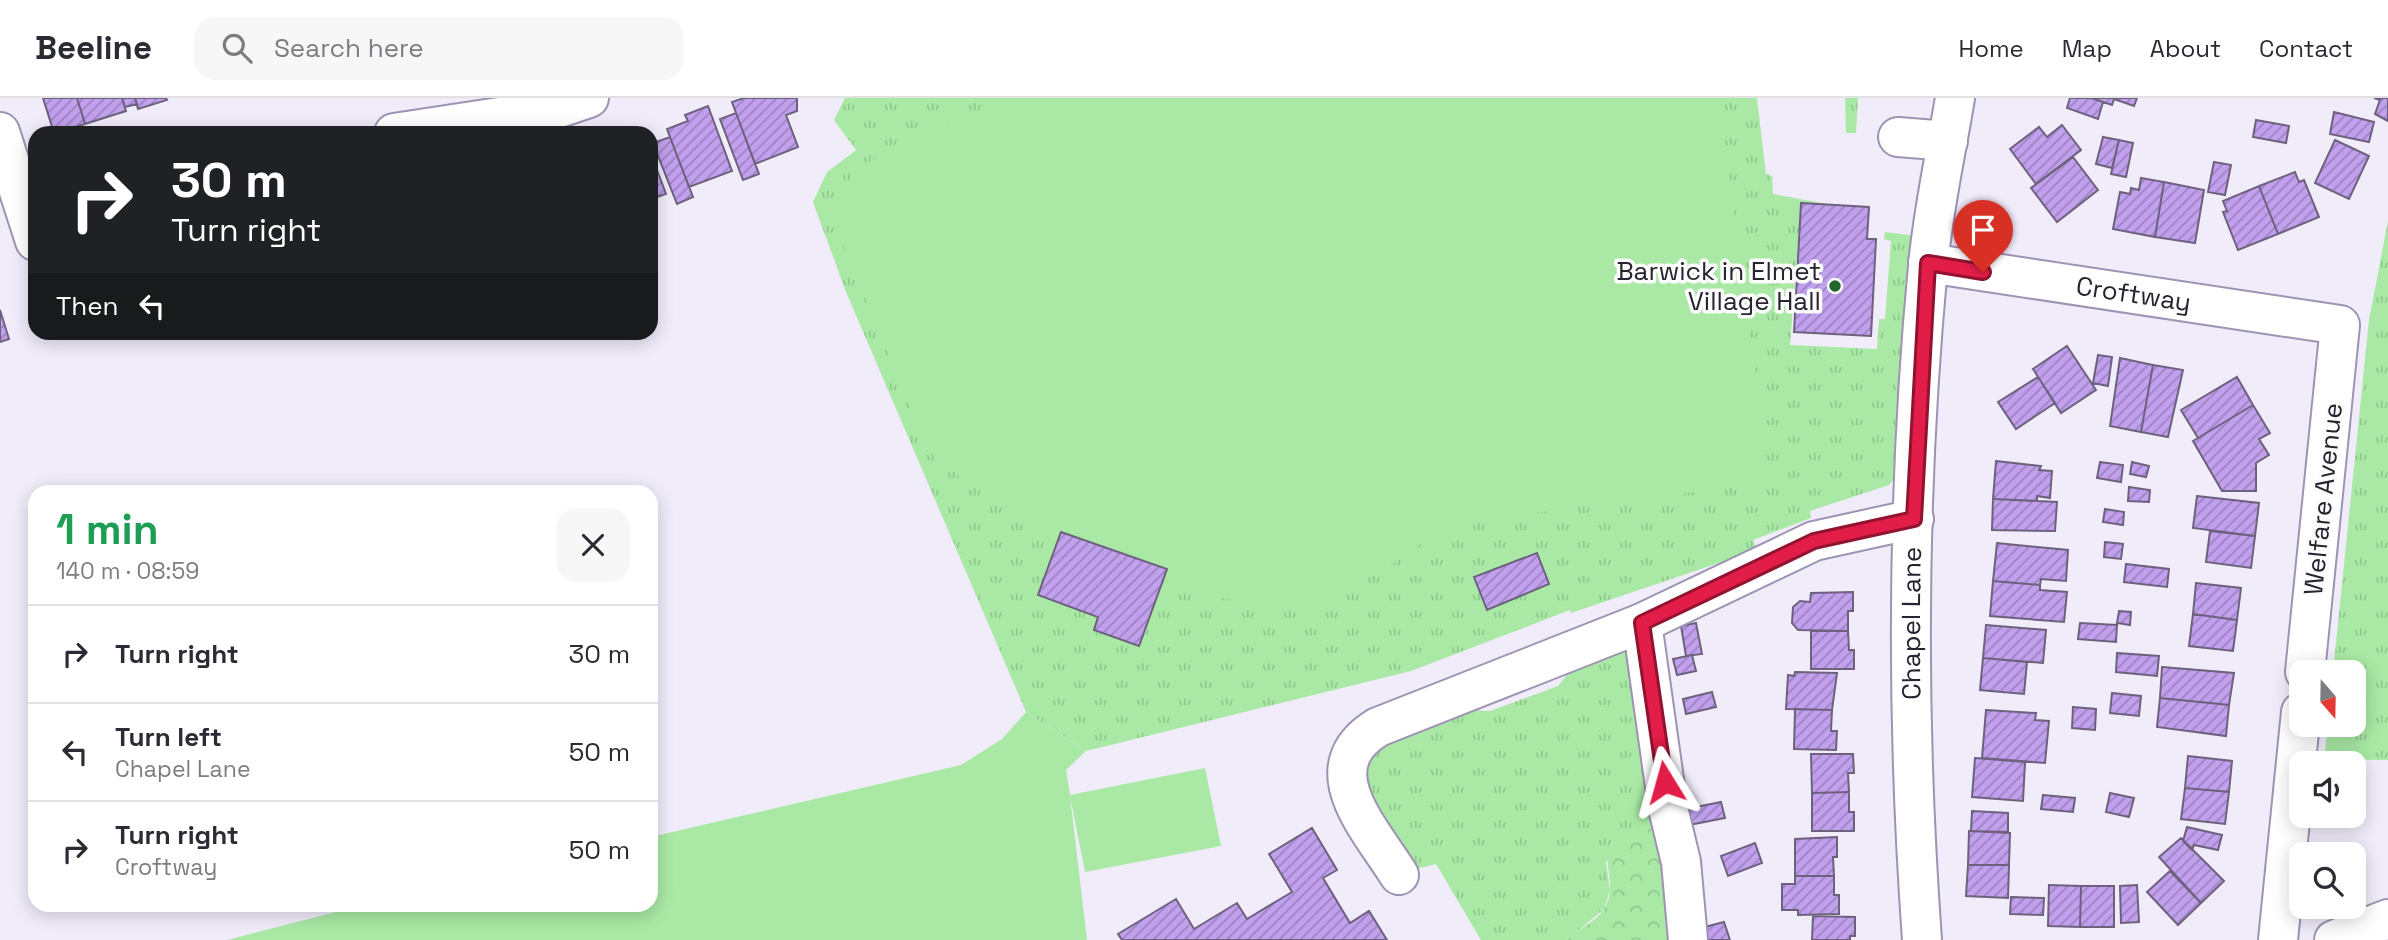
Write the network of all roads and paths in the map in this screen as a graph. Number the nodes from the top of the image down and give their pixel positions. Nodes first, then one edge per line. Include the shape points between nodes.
1 (589, 98) edge
2 (1955, 98) edge
3 (440, 126) edge
4 (0, 132) edge
5 (1898, 137) dead end
6 (1948, 141) junction
7 (28, 208) edge
8 (1928, 263) junction
9 (2340, 325) joint
10 (1914, 519) junction
11 (1642, 623) junction
12 (2306, 660) edge
13 (2298, 737) edge
14 (1399, 875) dead end
15 (2388, 919) edge
16 (1688, 940) edge
17 (1922, 940) edge
18 (2278, 940) edge
19 (2334, 940) edge

1 - 3 street via 559,108
2 - 6 street, Chapel Lane
4 - 7 street
5 - 6 street
6 - 8 street, Chapel Lane
8 - 9 street, Croftway
8 - 10 street, Chapel Lane
9 - 12 street, Welfare Avenue
10 - 11 street via 1814,541
10 - 17 street, Chapel Lane via 1914,822
11 - 14 street via 1360,738 1348,756 1345,776 1352,799
11 - 16 street via 1668,808 1681,862
13 - 18 street
15 - 19 street

